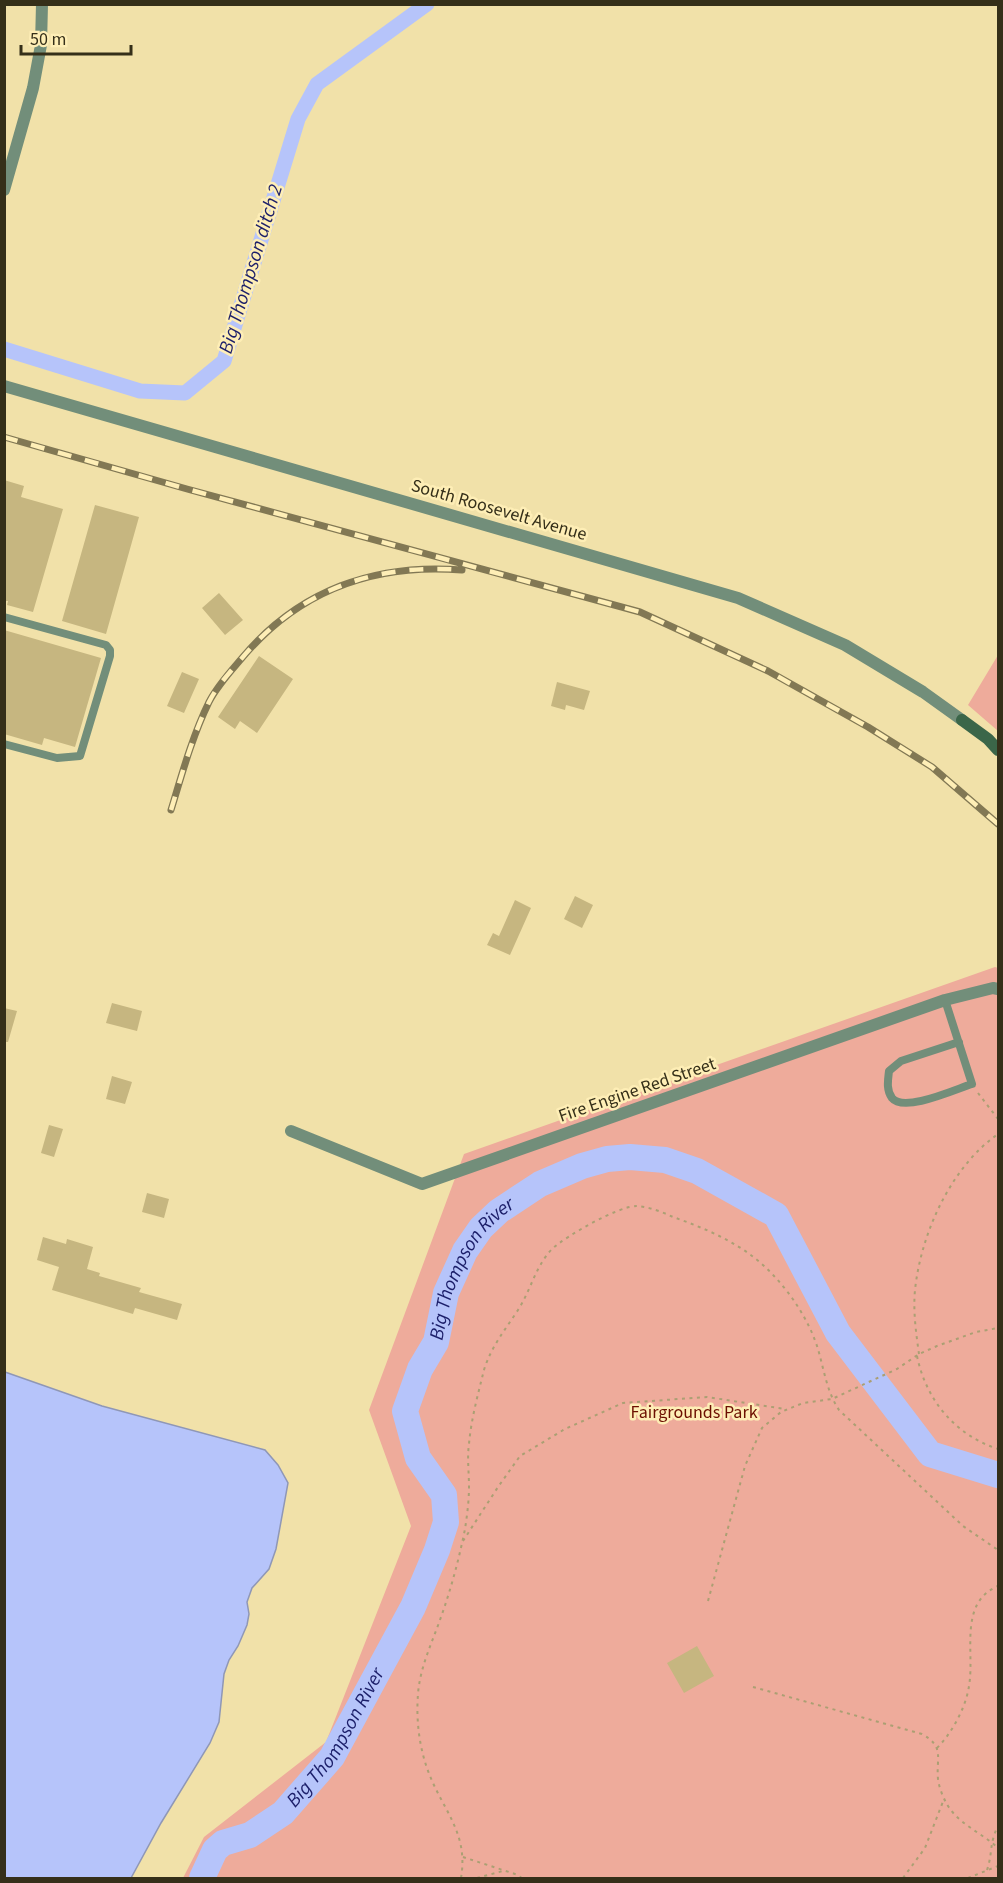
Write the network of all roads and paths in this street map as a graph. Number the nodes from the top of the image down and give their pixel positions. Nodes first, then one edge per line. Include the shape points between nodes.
1 (42, 4) edge
2 (4, 190) edge
3 (4, 386) edge
4 (4, 617) edge
5 (4, 744) edge
6 (999, 750) edge
7 (999, 989) edge
8 (945, 1000) junction
9 (959, 1042) junction
10 (972, 1084) junction
11 (999, 1119) edge
12 (291, 1131) dead end
13 (999, 1134) edge
14 (999, 1328) edge
15 (918, 1355) junction
16 (832, 1399) junction
17 (788, 1410) junction
18 (999, 1449) edge
19 (461, 1545) junction
20 (999, 1550) edge
21 (999, 1586) edge
22 (708, 1601) dead end
23 (753, 1687) dead end
24 (937, 1748) junction
25 (945, 1799) junction
26 (999, 1826) edge
27 (990, 1842) junction
28 (999, 1848) edge
29 (463, 1857) junction
30 (999, 1866) edge
31 (987, 1870) junction
32 (504, 1871) junction
33 (461, 1878) edge
34 (477, 1878) edge
35 (522, 1878) edge
36 (903, 1878) edge
37 (968, 1878) edge

1 - 2 street via 41,45 33,88
3 - 6 street, South Roosevelt Avenue via 738,598 845,645 923,692
4 - 5 lane via 106,645 110,650 80,756 57,758
7 - 8 street, Fire Engine Red Street
8 - 9 lane
8 - 12 street, Fire Engine Red Street via 422,1184
9 - 10 lane
9 - 10 lane via 901,1061 889,1071 887,1086 893,1099 902,1104
10 - 11 path
13 - 15 path via 984,1145 959,1176 929,1233 915,1290
14 - 15 path via 976,1332
15 - 16 path
15 - 18 path via 928,1388 941,1411 963,1431
16 - 17 path via 803,1403
16 - 19 path via 808,1325 773,1274 725,1238 651,1208 629,1207 576,1231 555,1246 537,1268 519,1307 492,1348 469,1442 470,1488
16 - 20 path via 847,1418 963,1526
17 - 19 path via 707,1397 623,1403 565,1429 520,1456
17 - 22 path via 762,1428 745,1466
19 - 29 path via 420,1675 417,1720 427,1770 457,1829
21 - 24 path via 977,1603 971,1624 969,1689 960,1712
23 - 24 path via 922,1734
24 - 25 path via 938,1781
25 - 27 path via 955,1815
25 - 36 path via 925,1848
26 - 27 path
27 - 28 path
27 - 31 path via 992,1853
29 - 32 path
29 - 33 path
30 - 31 path
31 - 37 path
32 - 34 path
32 - 35 path

